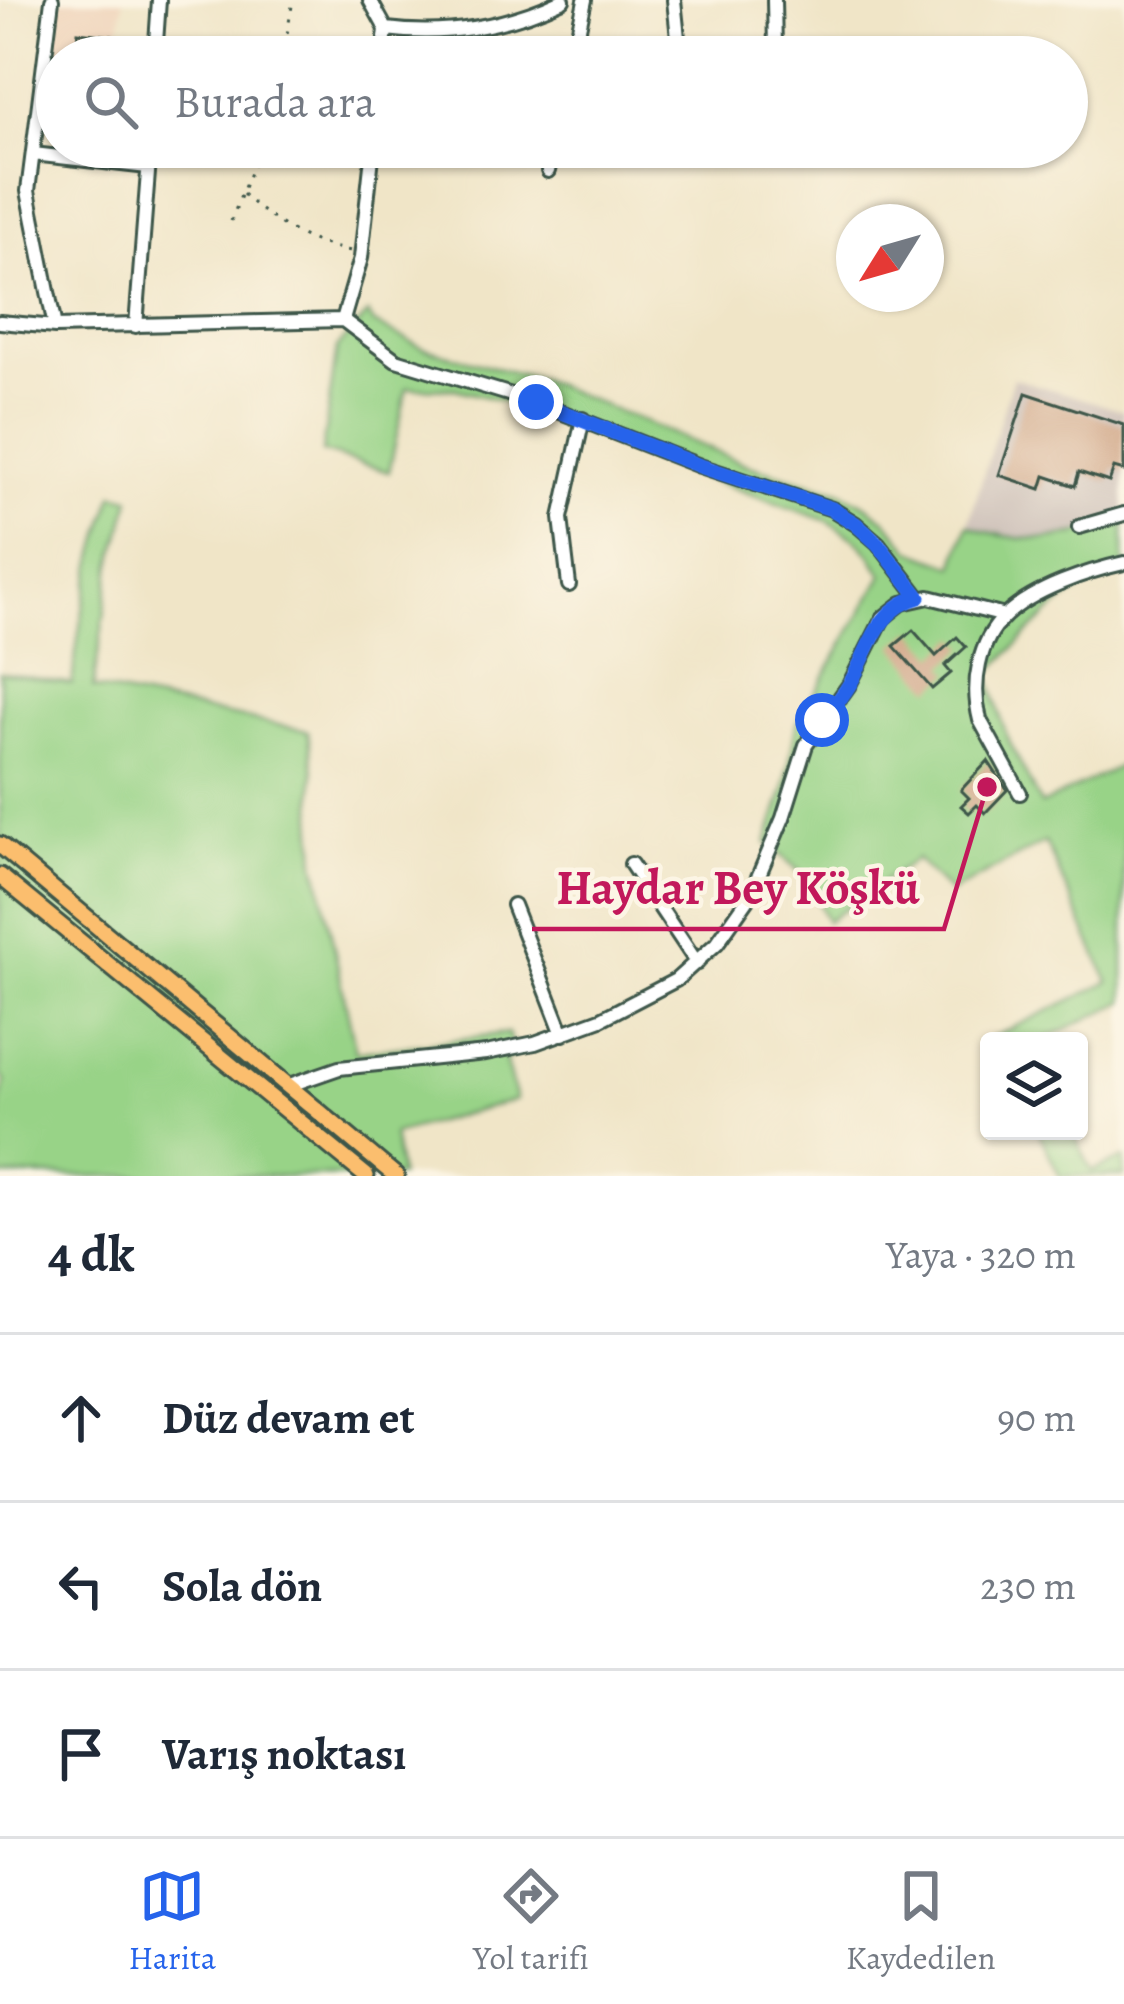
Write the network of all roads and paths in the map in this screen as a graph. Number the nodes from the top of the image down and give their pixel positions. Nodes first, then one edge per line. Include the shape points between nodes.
1 (52, 0) edge
2 (159, 0) edge
3 (293, 0) edge
4 (370, 0) edge
5 (563, 0) edge
6 (585, 0) edge
7 (674, 0) edge
8 (774, 0) edge
9 (386, 29) junction
10 (48, 36) edge
11 (156, 36) edge
12 (287, 36) edge
13 (385, 36) edge
14 (577, 36) edge
15 (678, 36) edge
16 (776, 36) edge
17 (36, 130) edge
18 (33, 154) junction
19 (36, 154) edge
20 (148, 168) edge
21 (252, 168) edge
22 (372, 168) edge
23 (549, 168) edge
24 (548, 171) dead end
25 (243, 194) junction
26 (231, 221) dead end
27 (362, 252) junction
28 (344, 320) junction
29 (0, 322) edge
30 (55, 326) junction
31 (136, 326) junction
32 (583, 419) junction
33 (1124, 514) edge
34 (1079, 527) dead end
35 (1124, 563) edge
36 (569, 585) dead end
37 (919, 597) junction
38 (1005, 616) junction
39 (1020, 793) dead end
40 (0, 845) edge
41 (631, 864) dead end
42 (0, 875) edge
43 (513, 904) dead end
44 (697, 963) junction
45 (563, 1034) junction
46 (287, 1086) junction
47 (366, 1176) edge
48 (396, 1176) edge

1 - 10 street
2 - 11 street
3 - 12 path
4 - 9 street
5 - 9 street via 471,29
6 - 14 street
7 - 15 street
8 - 16 street
9 - 13 street
17 - 18 street
18 - 19 street
18 - 30 street via 28,191
20 - 31 street
21 - 25 path
22 - 27 street
23 - 24 street
25 - 26 path
25 - 27 path via 300,236
27 - 28 street
28 - 31 street
28 - 32 street via 396,360
29 - 30 street
30 - 31 street
32 - 36 street via 561,518
32 - 37 street via 832,509 878,544
33 - 34 street
35 - 38 street via 1069,580
37 - 38 street
37 - 44 street via 883,617 850,685 800,758 750,896
38 - 39 street via 981,658 975,696
40 - 46 main road
41 - 44 street
42 - 47 main road
43 - 45 street
44 - 45 street via 641,1000
45 - 46 street via 486,1053 338,1067
46 - 48 main road

